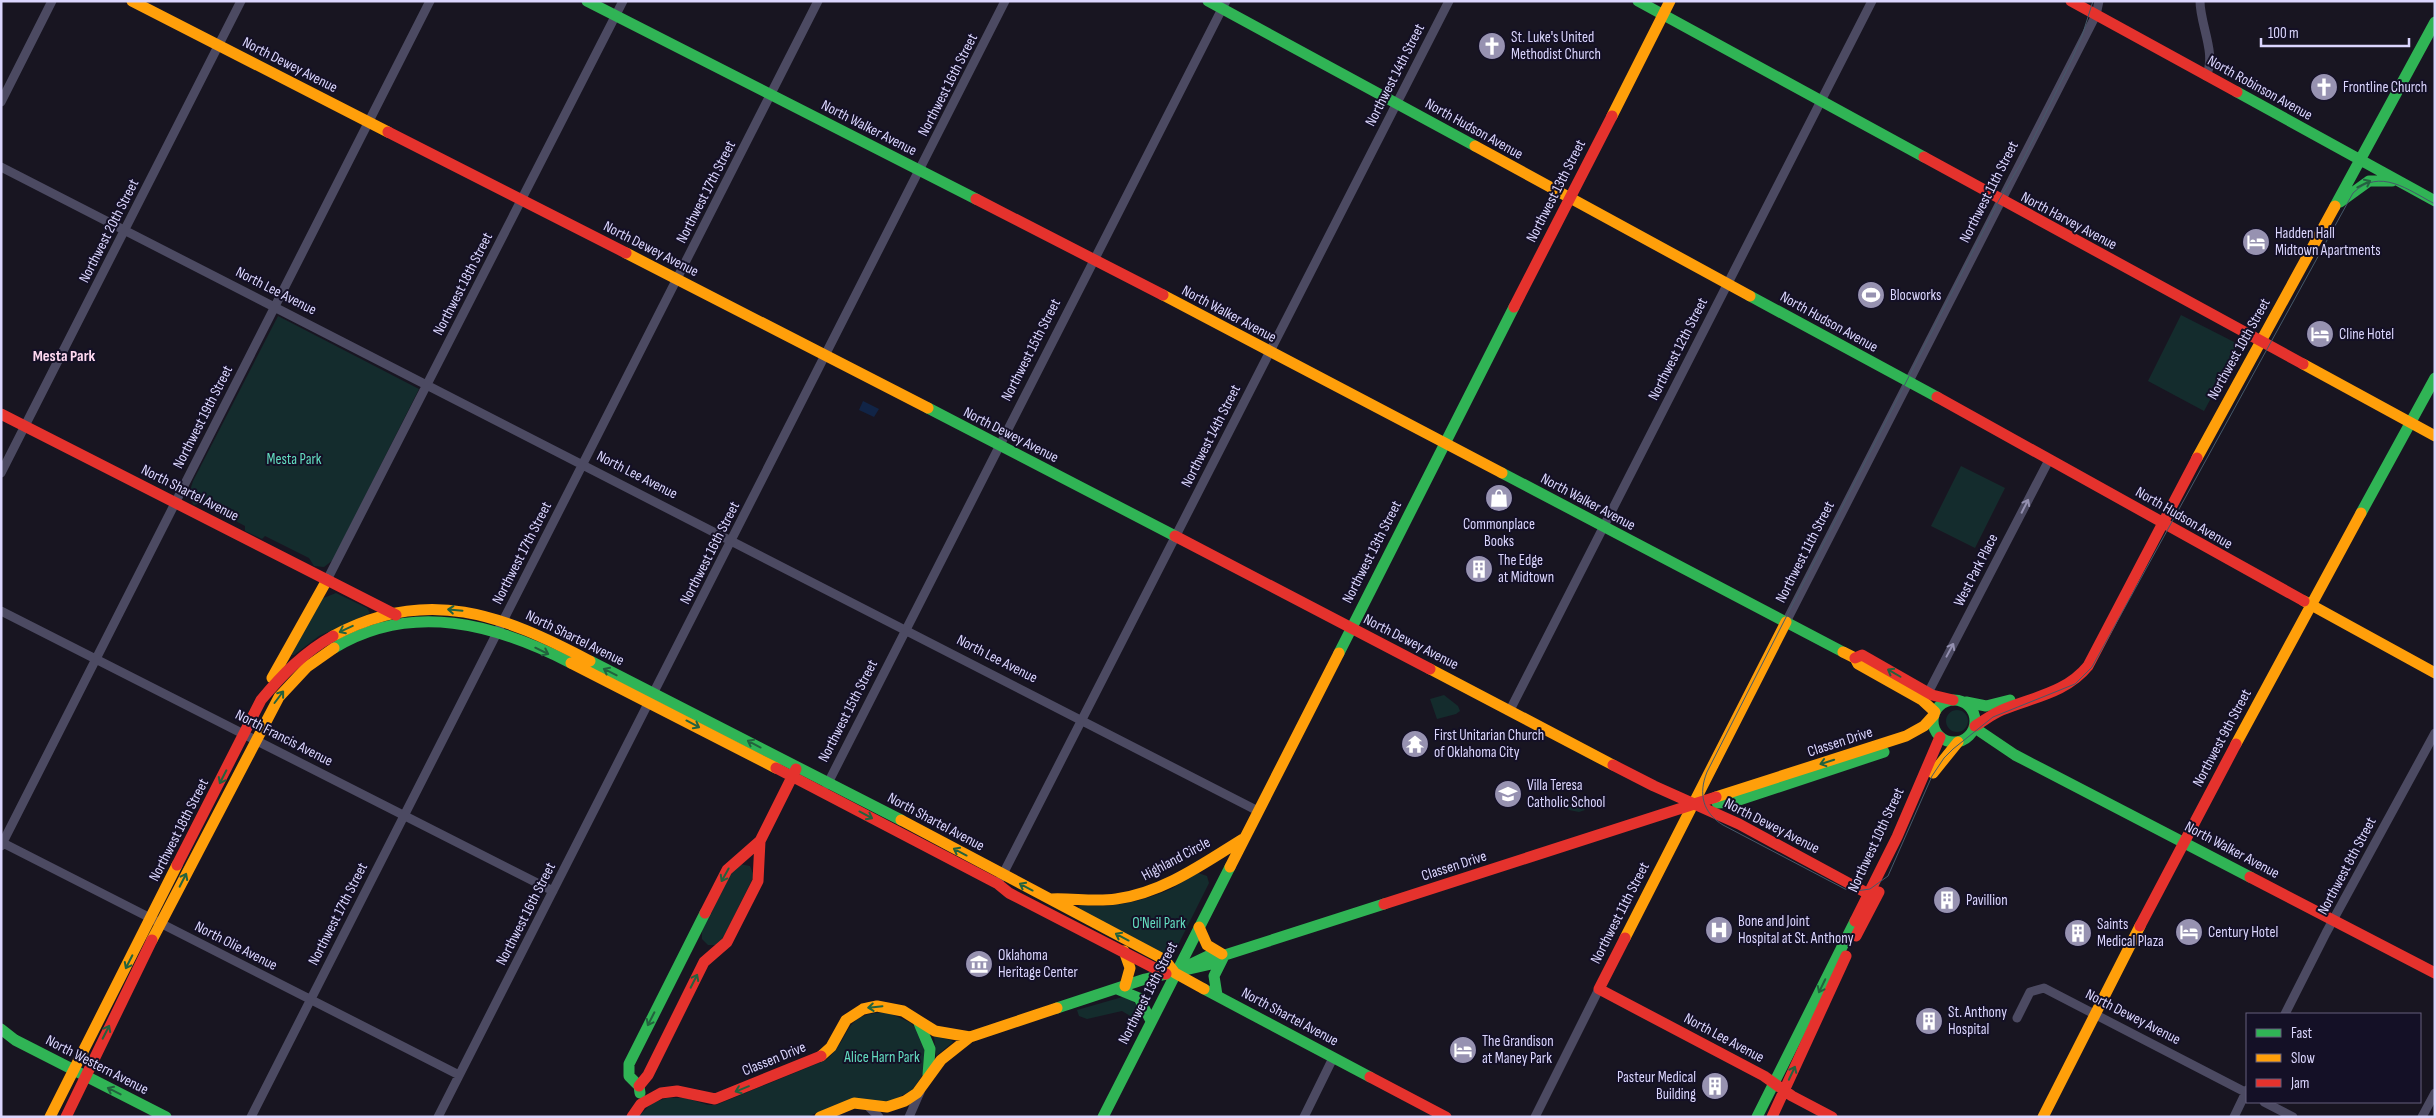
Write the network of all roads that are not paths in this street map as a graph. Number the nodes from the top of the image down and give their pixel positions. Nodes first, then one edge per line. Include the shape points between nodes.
1 (52, 1) edge
2 (132, 1) edge
3 (241, 1) edge
4 (430, 1) edge
5 (587, 1) edge
6 (623, 1) edge
7 (818, 1) edge
8 (1005, 1) edge
9 (1208, 1) edge
10 (1448, 1) edge
11 (1638, 1) edge
12 (1670, 1) edge
13 (1872, 1) edge
14 (2071, 1) edge
15 (2099, 1) edge
16 (2200, 1) edge
17 (1224, 5) edge
18 (1662, 15) junction
19 (2096, 15) junction
20 (616, 16) junction
21 (2435, 22) edge
22 (219, 45) junction
23 (2206, 76) junction
24 (770, 94) junction
25 (1, 102) edge
26 (1820, 102) junction
27 (1396, 104) junction
28 (369, 122) junction
29 (2360, 160) junction
30 (1, 167) edge
31 (920, 170) junction
32 (2401, 182) junction
33 (1569, 198) junction
34 (523, 200) junction
35 (2002, 201) junction
36 (2435, 201) edge
37 (2334, 207) junction
38 (125, 230) junction
39 (1093, 259) junction
40 (677, 279) junction
41 (1727, 283) junction
42 (275, 307) junction
43 (2261, 341) junction
44 (1270, 352) junction
45 (826, 355) junction
46 (2435, 378) edge
47 (1908, 382) junction
48 (428, 385) junction
49 (1, 414) edge
50 (2410, 422) junction
51 (25, 426) junction
52 (2435, 436) edge
53 (1444, 443) junction
54 (1000, 446) junction
55 (2049, 460) junction
56 (582, 464) junction
57 (1, 473) edge
58 (176, 502) junction
59 (2162, 522) junction
60 (1603, 527) junction
61 (1175, 537) junction
62 (732, 541) junction
63 (327, 580) junction
64 (2311, 606) junction
65 (1, 611) edge
66 (392, 613) junction
67 (407, 620) junction
68 (1786, 622) junction
69 (500, 626) junction
70 (1350, 627) junction
71 (906, 630) junction
72 (1855, 658) junction
73 (96, 659) junction
74 (2435, 673) edge
75 (2065, 685) junction
76 (1928, 693) junction
77 (651, 699) junction
78 (261, 700) junction
79 (1959, 701) junction
80 (1510, 710) junction
81 (1934, 714) junction
82 (1082, 720) junction
83 (1975, 727) junction
84 (2435, 733) edge
85 (1939, 736) junction
86 (250, 737) junction
87 (1959, 742) junction
88 (2015, 755) junction
89 (795, 771) junction
90 (826, 788) junction
91 (1692, 803) junction
92 (1258, 811) junction
93 (404, 814) junction
94 (1243, 839) junction
95 (760, 841) junction
96 (2184, 841) junction
97 (2, 843) edge
98 (1001, 879) junction
99 (553, 891) junction
100 (1872, 895) junction
101 (1049, 899) junction
102 (1031, 903) junction
103 (2333, 920) junction
104 (156, 921) junction
105 (1199, 926) junction
106 (702, 947) junction
107 (1124, 951) junction
108 (1224, 955) junction
109 (2435, 973) edge
110 (1171, 974) junction
111 (1121, 987) junction
112 (1599, 990) junction
113 (1216, 995) junction
114 (310, 999) junction
115 (2286, 1013) edge
116 (2095, 1014) junction
117 (2016, 1018) dead end
118 (1151, 1022) junction
119 (919, 1023) junction
120 (1, 1030) edge
121 (1, 1037) edge
122 (970, 1037) junction
123 (15, 1040) junction
124 (1333, 1058) junction
125 (74, 1070) junction
126 (459, 1075) junction
127 (86, 1076) junction
128 (925, 1080) junction
129 (1774, 1083) junction
130 (639, 1086) junction
131 (1784, 1090) junction
132 (2246, 1091) edge
133 (2435, 1093) edge
134 (2246, 1094) edge
135 (644, 1101) junction
136 (2266, 1103) edge
137 (863, 1104) junction
138 (50, 1117) edge
139 (66, 1117) edge
140 (166, 1117) edge
141 (251, 1117) edge
142 (438, 1117) edge
143 (632, 1117) edge
144 (820, 1117) edge
145 (879, 1117) edge
146 (909, 1117) edge
147 (1103, 1117) edge
148 (1304, 1117) edge
149 (1446, 1117) edge
150 (1535, 1117) edge
151 (1757, 1117) edge
152 (1772, 1117) edge
153 (1832, 1117) edge
154 (2043, 1117) edge
155 (2234, 1117) edge
156 (2293, 1117) edge
157 (2422, 1117) edge

1 - 25 street
2 - 22 street, North Dewey Avenue
3 - 22 street, Northwest 20th Street
4 - 28 street, Northwest 19th Street
5 - 20 street, North Walker Avenue
6 - 20 street, Northwest 18th Street
7 - 24 street, Northwest 17th Street
8 - 31 street, Northwest 16th Street
9 - 17 street, North Hudson Avenue
10 - 27 street, Northwest 14th Street
11 - 18 street, North Harvey Avenue
12 - 18 street, Northwest 13th Street
13 - 26 street, Northwest 12th Street
14 - 19 street, North Robinson Avenue
15 - 19 street, Northwest 11th Street
16 - 23 street via 2211,59
17 - 27 street, North Hudson Avenue
17 - 39 street, Northwest 15th Street
18 - 26 street, North Harvey Avenue
18 - 33 street, Northwest 13th Street
19 - 23 street, North Robinson Avenue
19 - 35 street, Northwest 11th Street
20 - 24 street, North Walker Avenue
20 - 34 street, Northwest 18th Street
21 - 29 street, Northwest 10th Street
22 - 28 street, North Dewey Avenue
22 - 38 street, Northwest 20th Street
23 - 29 street, North Robinson Avenue
24 - 31 street, North Walker Avenue
24 - 40 street, Northwest 17th Street
26 - 35 street, North Harvey Avenue
26 - 41 street, Northwest 12th Street
27 - 33 street, North Hudson Avenue
27 - 44 street, Northwest 14th Street
28 - 34 street, North Dewey Avenue
28 - 42 street, Northwest 19th Street
29 - 32 street, North Robinson Avenue
29 - 37 street, Northwest 10th Street
30 - 38 street, North Lee Avenue
31 - 39 street, North Walker Avenue
31 - 45 street, Northwest 16th Street
32 - 36 street, North Robinson Avenue
37 -> 32 street via 2369,181
33 - 41 street, North Hudson Avenue
33 - 53 street, Northwest 13th Street
34 - 40 street, North Dewey Avenue
34 - 48 street, Northwest 18th Street
35 - 43 street, North Harvey Avenue
35 - 47 street, Northwest 11th Street
37 - 43 street, Northwest 10th Street
38 - 42 street, North Lee Avenue
38 - 51 street, Northwest 20th Street
39 - 44 street, North Walker Avenue
39 - 54 street, Northwest 15th Street
40 - 45 street, North Dewey Avenue
40 - 56 street, Northwest 17th Street
41 - 47 street, North Hudson Avenue
41 - 60 street, Northwest 12th Street
42 - 48 street, North Lee Avenue
42 - 58 street, Northwest 19th Street
43 - 50 street, North Harvey Avenue
43 - 59 street, Northwest 10th Street
44 - 53 street, North Walker Avenue
44 - 61 street, Northwest 14th Street
45 - 54 street, North Dewey Avenue
45 - 62 street, Northwest 16th Street
46 - 50 street, Northwest 9th Street
47 - 55 street, North Hudson Avenue
47 - 68 street, Northwest 11th Street
48 - 56 street, North Lee Avenue
48 - 63 street, Northwest 18th Street
49 - 51 street, North Shartel Avenue
50 - 52 street, North Harvey Avenue
50 - 64 street, Northwest 9th Street
51 - 57 street, Northwest 20th Street
51 - 58 street, North Shartel Avenue
53 - 60 street, North Walker Avenue
53 - 70 street, Northwest 13th Street
54 - 61 street, North Dewey Avenue
54 - 71 street, Northwest 15th Street
55 - 59 street, North Hudson Avenue
76 -> 55 street, West Park Place
56 - 62 street, North Lee Avenue
56 - 69 street, Northwest 17th Street
58 - 63 street, North Shartel Avenue
58 - 73 street, Northwest 19th Street
59 - 64 street, North Hudson Avenue
59 - 75 street, Northwest 10th Street via 2088,666 2077,679
60 - 68 street, North Walker Avenue
60 - 80 street, Northwest 12th Street
61 - 70 street, North Dewey Avenue
61 - 82 street, Northwest 14th Street
62 - 71 street, North Lee Avenue
62 - 77 street, Northwest 16th Street
63 - 66 street, North Shartel Avenue
63 - 78 street
64 - 74 street, North Hudson Avenue
64 - 96 street, Northwest 9th Street
65 - 73 street, North Francis Avenue
66 - 67 street, North Shartel Avenue
69 -> 66 street, North Shartel Avenue via 462,611 438,609
66 -> 78 street, Northwest 18th Street via 362,622 319,643 281,674
67 - 69 street, North Shartel Avenue via 448,620
86 -> 67 street, Northwest 18th Street via 279,697 314,661 356,636
68 - 72 street, North Walker Avenue
68 - 91 street, Northwest 11th Street
69 - 77 street, North Shartel Avenue via 524,629
69 - 93 street, Northwest 17th Street
70 - 80 street, North Dewey Avenue
70 - 92 street, Northwest 13th Street
71 - 82 street, North Lee Avenue
71 - 90 street, Northwest 15th Street
76 -> 72 street, North Walker Avenue via 1862,655
72 - 81 street, North Walker Avenue via 1858,664 1922,700
73 - 86 street, North Francis Avenue
73 - 97 street, Northwest 19th Street
75 - 79 street, Northwest 10th Street via 1990,706
75 - 83 street, Northwest 10th Street via 2002,710
76 - 79 street, North Walker Avenue
77 - 89 street, North Shartel Avenue
77 - 99 street, Northwest 16th Street
78 - 86 street, Northwest 18th Street
79 - 81 street via 1944,702
79 - 83 street via 1973,711
80 - 91 street, North Dewey Avenue
81 - 85 street via 1934,728
81 -> 91 street, Classen Drive via 1928,725 1918,731
82 - 92 street, North Lee Avenue
82 - 98 street, Northwest 14th Street
83 - 87 street
83 - 88 street, North Walker Avenue
84 - 103 street, Northwest 8th Street
85 - 87 street via 1948,742
85 - 91 street, Classen Drive via 1921,738 1733,802
85 - 100 street, Northwest 10th Street via 1934,756
86 - 93 street, North Francis Avenue
86 - 104 street, Northwest 18th Street
87 - 88 street, North Walker Avenue via 1978,742
87 - 100 street, Northwest 10th Street via 1943,758 1932,776 1897,856
88 - 96 street, North Walker Avenue
89 - 90 street, North Shartel Avenue
89 - 95 street
90 - 98 street, North Shartel Avenue
91 - 100 street, North Dewey Avenue via 1739,824
91 - 108 street, Classen Drive
91 - 112 street, Northwest 11th Street
92 - 94 street, Northwest 13th Street
93 - 99 street, North Francis Avenue
93 - 114 street, Northwest 17th Street
94 - 101 street, Highland Circle via 1173,881 1147,892 1106,900
94 - 105 street, Northwest 13th Street
95 -> 106 street via 727,870
95 - 106 street via 758,881 727,942
96 - 103 street, North Walker Avenue
96 - 116 street, Northwest 9th Street
97 - 104 street, North Olie Avenue
101 -> 98 street, North Shartel Avenue
98 - 102 street, North Shartel Avenue via 1009,893
99 - 126 street, Northwest 16th Street
100 -> 129 street, Northwest 10th Street
131 -> 100 street, Northwest 10th Street
101 - 102 street, Highland Circle
110 -> 101 street, North Shartel Avenue via 1165,960
102 - 107 street, North Shartel Avenue
103 - 109 street, North Walker Avenue
103 - 115 street, Northwest 8th Street
104 - 114 street, North Olie Avenue
104 -> 125 street, Northwest 18th Street
127 -> 104 street, Northwest 18th Street
105 - 108 street via 1207,945
105 - 110 street, Northwest 13th Street
130 -> 106 street via 704,962
106 -> 130 street via 628,1064 629,1076
107 - 110 street, North Shartel Avenue
107 - 111 street via 1131,970
108 - 110 street, Classen Drive via 1216,963
108 - 113 street via 1214,976
110 - 111 street, Classen Drive
110 - 113 street, North Shartel Avenue
110 - 118 street, Northwest 13th Street
111 - 118 street via 1139,998
111 - 122 street, Classen Drive
112 - 129 street, North Lee Avenue
112 - 150 street, Northwest 11th Street
113 - 124 street, North Shartel Avenue
114 - 126 street, North Olie Avenue
114 - 141 street, Northwest 17th Street
116 - 117 street, North Dewey Avenue via 2044,988 2030,992
116 - 132 street, North Dewey Avenue
116 - 154 street, Northwest 9th Street
118 - 147 street, Northwest 13th Street
119 - 122 street, Classen Drive via 940,1033
119 - 128 street via 930,1050
119 -> 135 street, Classen Drive via 890,1007 863,1009 846,1020 828,1050 812,1061 715,1098 705,1099 672,1091
120 - 123 street, North Western Avenue
121 - 123 street, North Western Avenue
122 - 128 street, Classen Drive via 941,1060
123 - 125 street, North Western Avenue
124 - 148 street
124 - 149 street, North Shartel Avenue
125 - 127 street, North Western Avenue
125 - 138 street, Northwest 18th Street
126 - 142 street, Northwest 16th Street
127 - 139 street, Northwest 18th Street
140 -> 127 street, North Western Avenue
128 - 137 street, Classen Drive via 911,1098 900,1104 887,1107
128 - 146 street
129 - 131 street, North Lee Avenue
129 - 151 street, Northwest 10th Street
130 - 135 street
131 - 152 street, Northwest 10th Street
131 - 153 street, North Lee Avenue
133 - 157 street
134 - 155 street
135 - 143 street
136 - 156 street
137 - 144 street, Classen Drive via 851,1104
137 - 145 street

